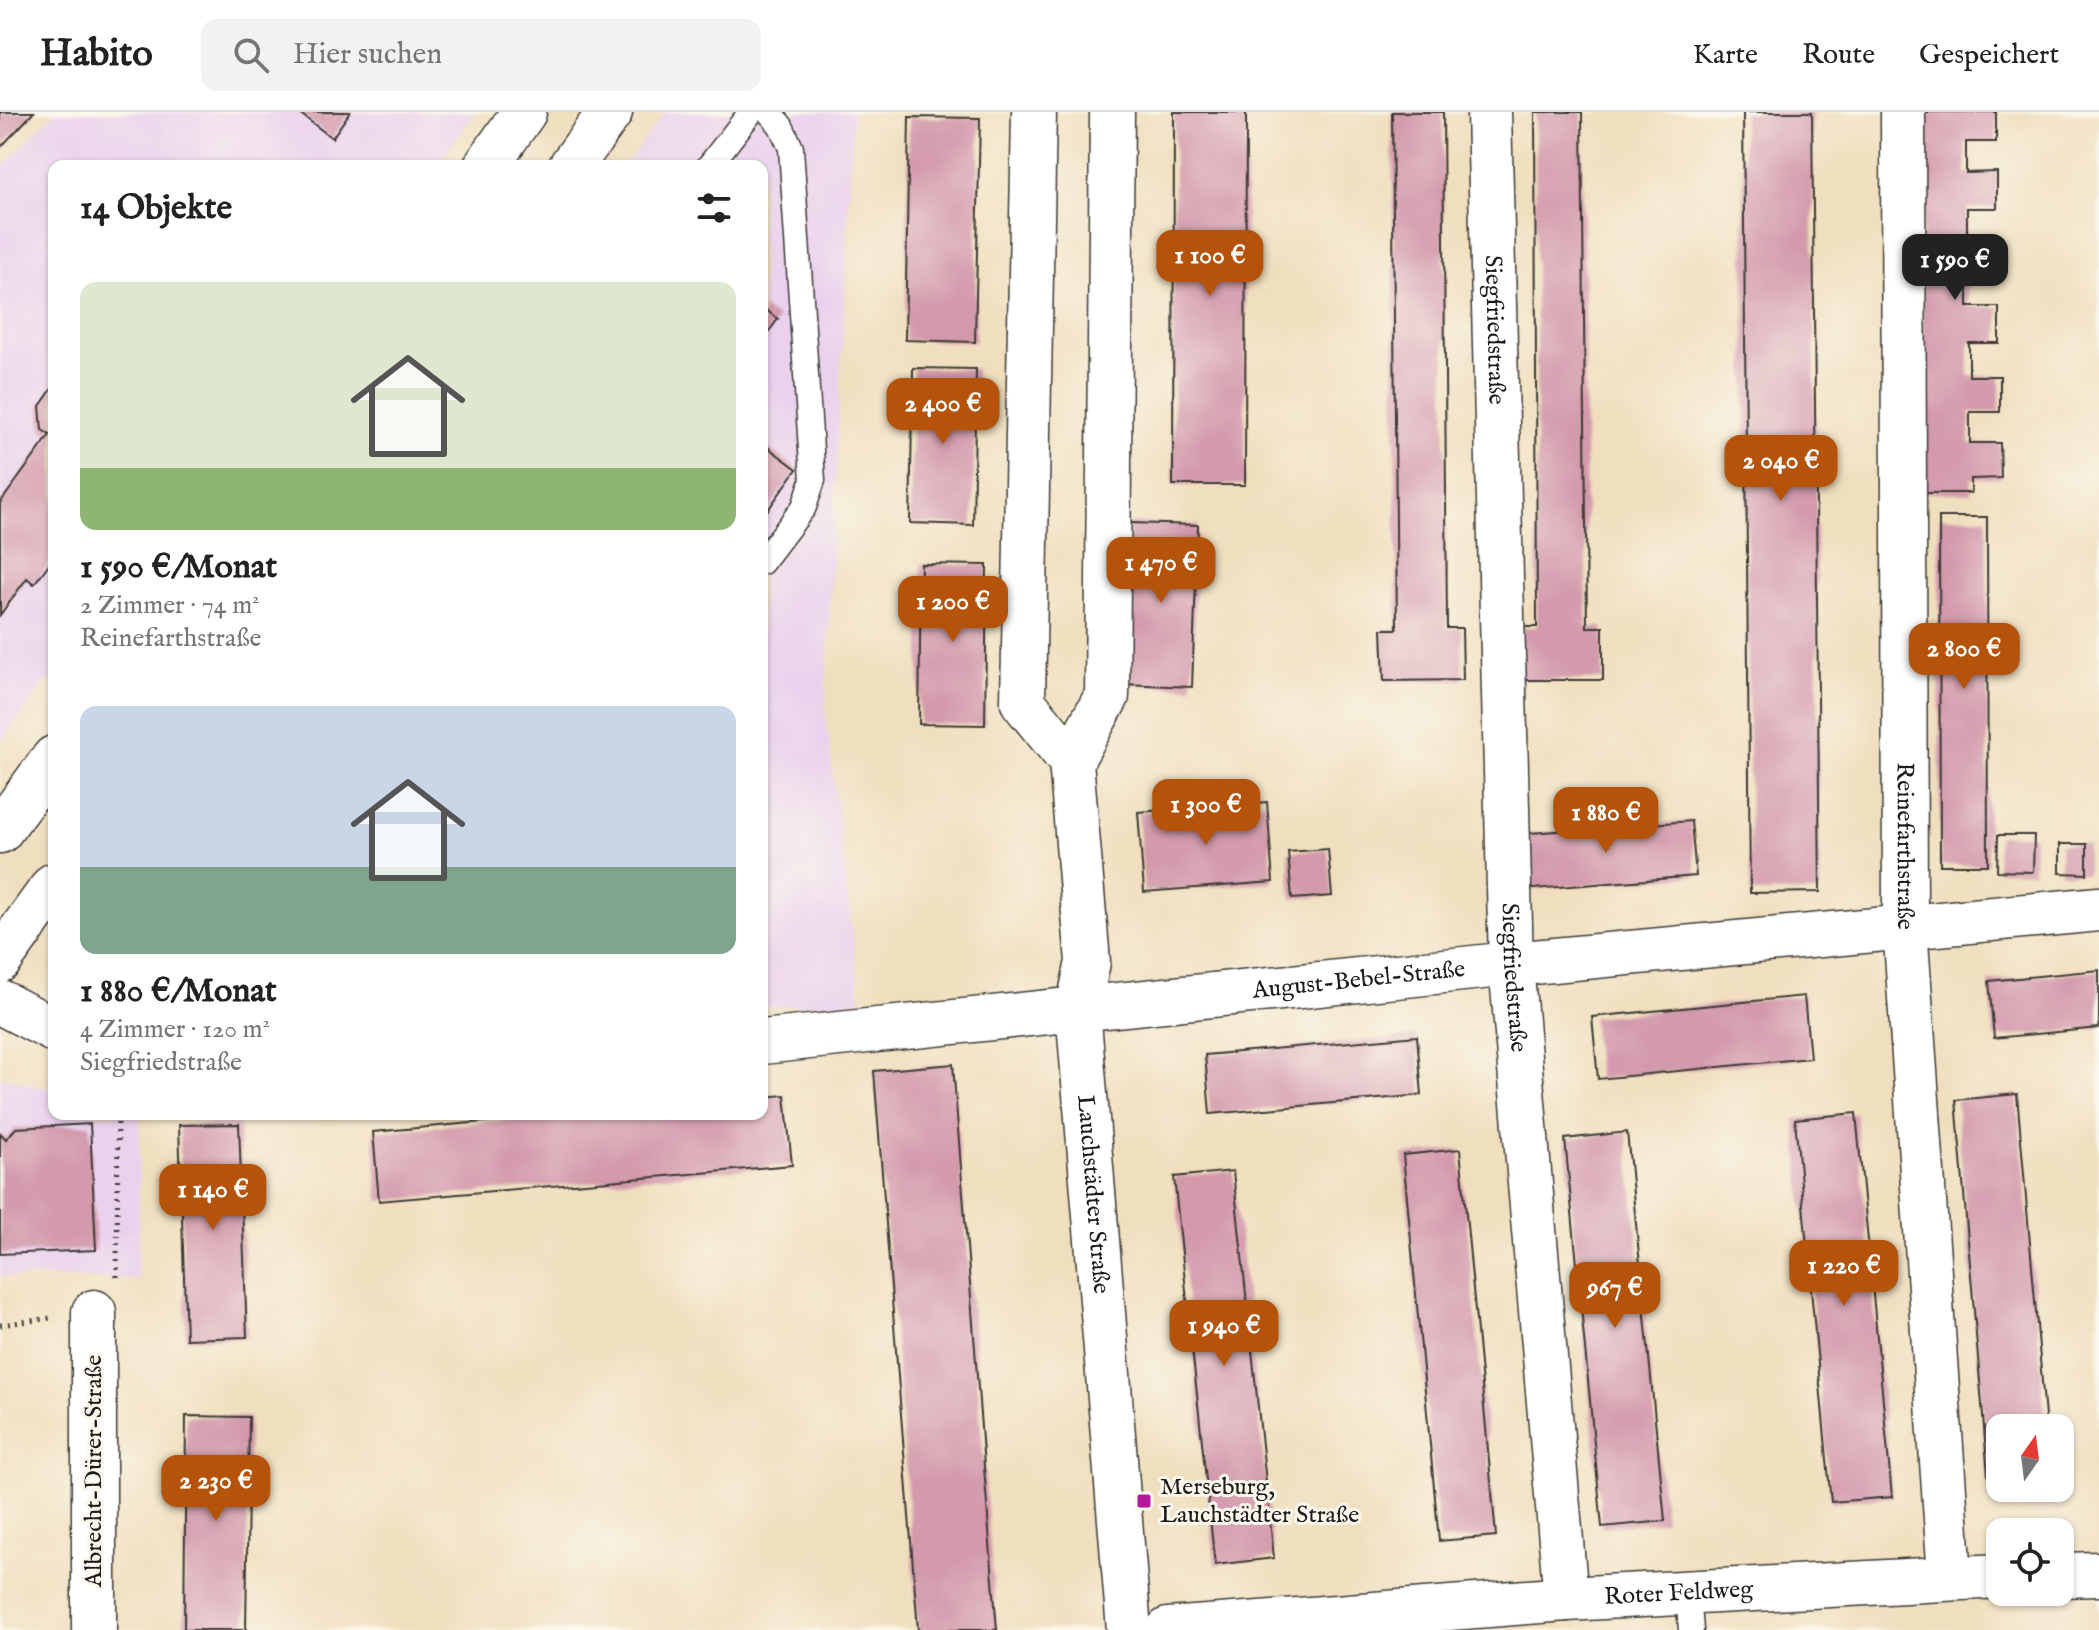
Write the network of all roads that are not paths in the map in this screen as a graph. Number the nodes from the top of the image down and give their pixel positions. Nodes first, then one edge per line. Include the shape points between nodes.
1 (524, 112) edge
2 (610, 112) edge
3 (751, 112) edge
4 (769, 112) edge
5 (1034, 112) edge
6 (1112, 112) edge
7 (1489, 112) edge
8 (1903, 112) edge
9 (490, 160) edge
10 (575, 160) edge
11 (714, 160) edge
12 (768, 554) edge
13 (1071, 761) junction
14 (48, 766) edge
15 (0, 831) edge
16 (48, 893) edge
17 (2099, 909) edge
18 (1905, 926) junction
19 (0, 960) edge
20 (1511, 964) junction
21 (0, 1002) edge
22 (1078, 1009) junction
23 (48, 1027) edge
24 (768, 1041) edge
25 (94, 1312) road end
26 (2099, 1574) edge
27 (2074, 1575) edge
28 (1986, 1576) edge
29 (1950, 1577) junction
30 (1566, 1599) junction
31 (1689, 1612) edge
32 (94, 1630) edge
33 (1129, 1630) edge
34 (1168, 1630) edge

1 - 9 street
2 - 10 street
3 - 11 lane
4 - 12 lane via 791,148 813,480 804,507
5 - 13 street via 1023,702
6 - 13 street via 1107,696
7 - 20 street, Siegfriedstraße
8 - 18 street, Reinefarthstraße
13 - 22 street, Lauchstädter Straße via 1088,962
14 - 15 street
16 - 19 street
17 - 18 street, August-Bebel-Straße
18 - 20 street, August-Bebel-Straße
18 - 29 street, Reinefarthstraße
20 - 22 street, August-Bebel-Straße
20 - 30 street, Siegfriedstraße
21 - 23 street
22 - 24 street, August-Bebel-Straße
22 - 33 street, Lauchstädter Straße
25 - 32 street, Albrecht-Dürer-Straße
26 - 27 street
28 - 29 street, Roter Feldweg
29 - 31 street, Roter Feldweg
30 - 31 street, Roter Feldweg
30 - 34 street, Roter Feldweg

